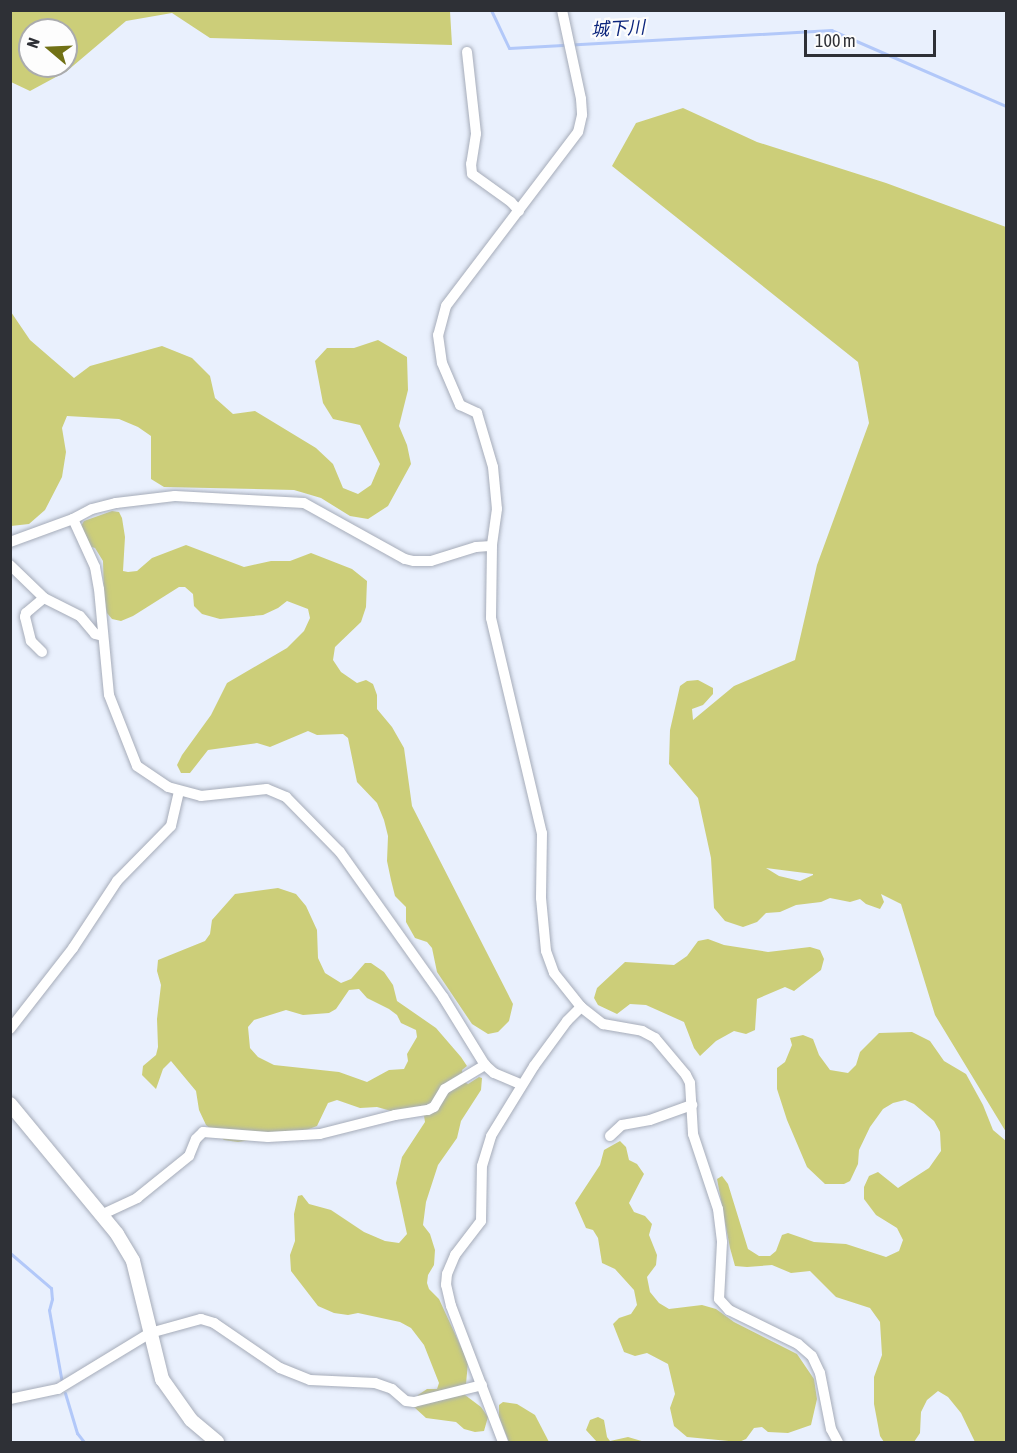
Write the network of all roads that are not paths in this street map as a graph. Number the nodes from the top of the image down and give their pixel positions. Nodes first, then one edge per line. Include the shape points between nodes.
1 (562, 10) edge
2 (467, 52) dead end
3 (519, 212) junction
4 (73, 519) junction
5 (10, 542) edge
6 (492, 546) junction
7 (10, 565) edge
8 (44, 598) junction
9 (104, 636) junction
10 (42, 652) dead end
11 (179, 791) junction
12 (581, 1007) junction
13 (10, 1029) edge
14 (485, 1065) junction
15 (522, 1085) junction
16 (10, 1104) edge
17 (692, 1105) junction
18 (610, 1136) dead end
19 (103, 1214) junction
20 (150, 1333) junction
21 (483, 1385) junction
22 (10, 1399) edge
23 (216, 1443) edge
24 (502, 1443) edge
25 (838, 1443) edge

1 - 3 street via 582,115 578,132
2 - 3 street via 477,134 472,174
3 - 6 street via 446,306 438,334 442,363 460,405 477,413 488,445 497,509
4 - 5 street
4 - 6 street via 116,503 175,496 290,501 318,509 405,559 431,561
4 - 9 street via 95,567
6 - 12 street via 491,618 495,642 542,833 541,898 546,951 554,973
7 - 8 street
8 - 9 street via 80,616 95,634
8 - 10 street via 25,617 31,641
9 - 11 street via 109,695 137,766 154,780
11 - 13 street via 171,826 117,881 73,948
11 - 14 street via 201,796 267,789 286,797 340,852 443,997
12 - 15 street
12 - 17 street via 603,1024 642,1031 660,1041 690,1083
14 - 15 street
14 - 19 street via 445,1089 428,1110 320,1134 268,1137 203,1132 189,1156 137,1198
15 - 21 street via 484,1154 481,1221 455,1255 447,1274 451,1306
16 - 19 street
17 - 18 street via 622,1125
17 - 25 street via 693,1134 718,1209 722,1242 719,1299 729,1310 798,1344 812,1356
19 - 20 street via 133,1261
20 - 21 street via 201,1318 298,1376 375,1383 392,1389 406,1401
20 - 22 street via 57,1389
20 - 23 street via 162,1379 191,1420
21 - 24 street

